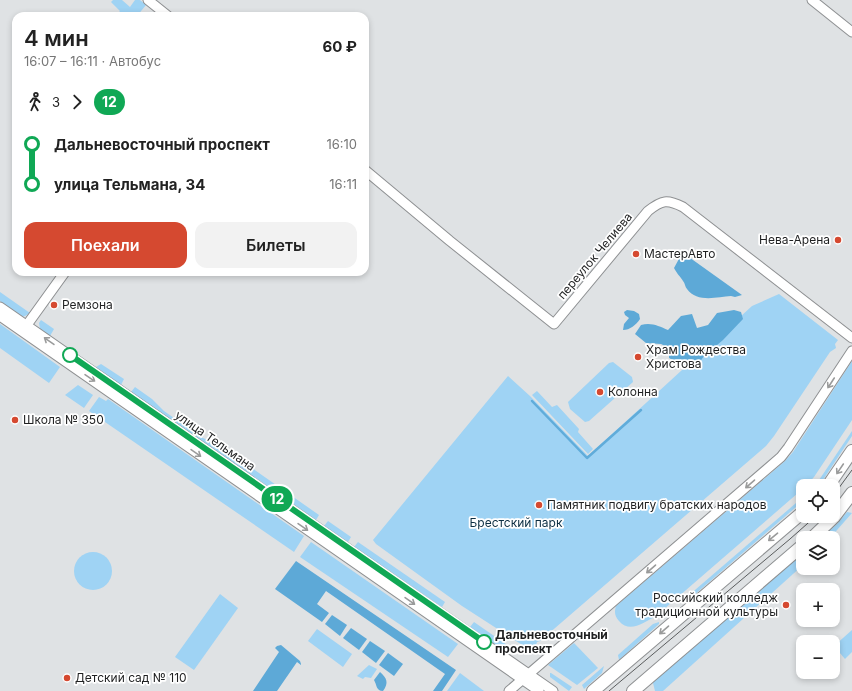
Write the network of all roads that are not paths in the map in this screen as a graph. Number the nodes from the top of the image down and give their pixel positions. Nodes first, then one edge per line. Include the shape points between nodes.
1 (148, 0) edge
2 (812, 0) edge
3 (163, 12) edge
4 (852, 32) edge
5 (369, 173) edge
6 (62, 276) edge
7 (0, 306) edge
8 (0, 316) edge
9 (25, 328) junction
10 (852, 338) edge
11 (852, 351) edge
12 (852, 451) edge
13 (833, 479) edge
14 (852, 493) edge
15 (796, 518) edge
16 (819, 531) edge
17 (796, 551) edge
18 (526, 677) junction
19 (639, 689) edge
20 (509, 691) edge
21 (540, 691) edge
22 (553, 691) edge
23 (593, 691) edge

1 - 3 street
2 - 4 street
5 - 10 street, переулок Челиева via 554,324 648,211 665,201 683,207
6 - 9 street
7 - 9 street, улица Тельмана
8 - 9 street, улица Тельмана
9 - 18 street, улица Тельмана
11 -> 18 street via 781,457
12 -> 13 main road
14 - 16 main road
15 -> 23 main road
17 - 19 main road
18 - 20 street
18 - 21 street, улица Тельмана
18 - 22 street, улица Тельмана

